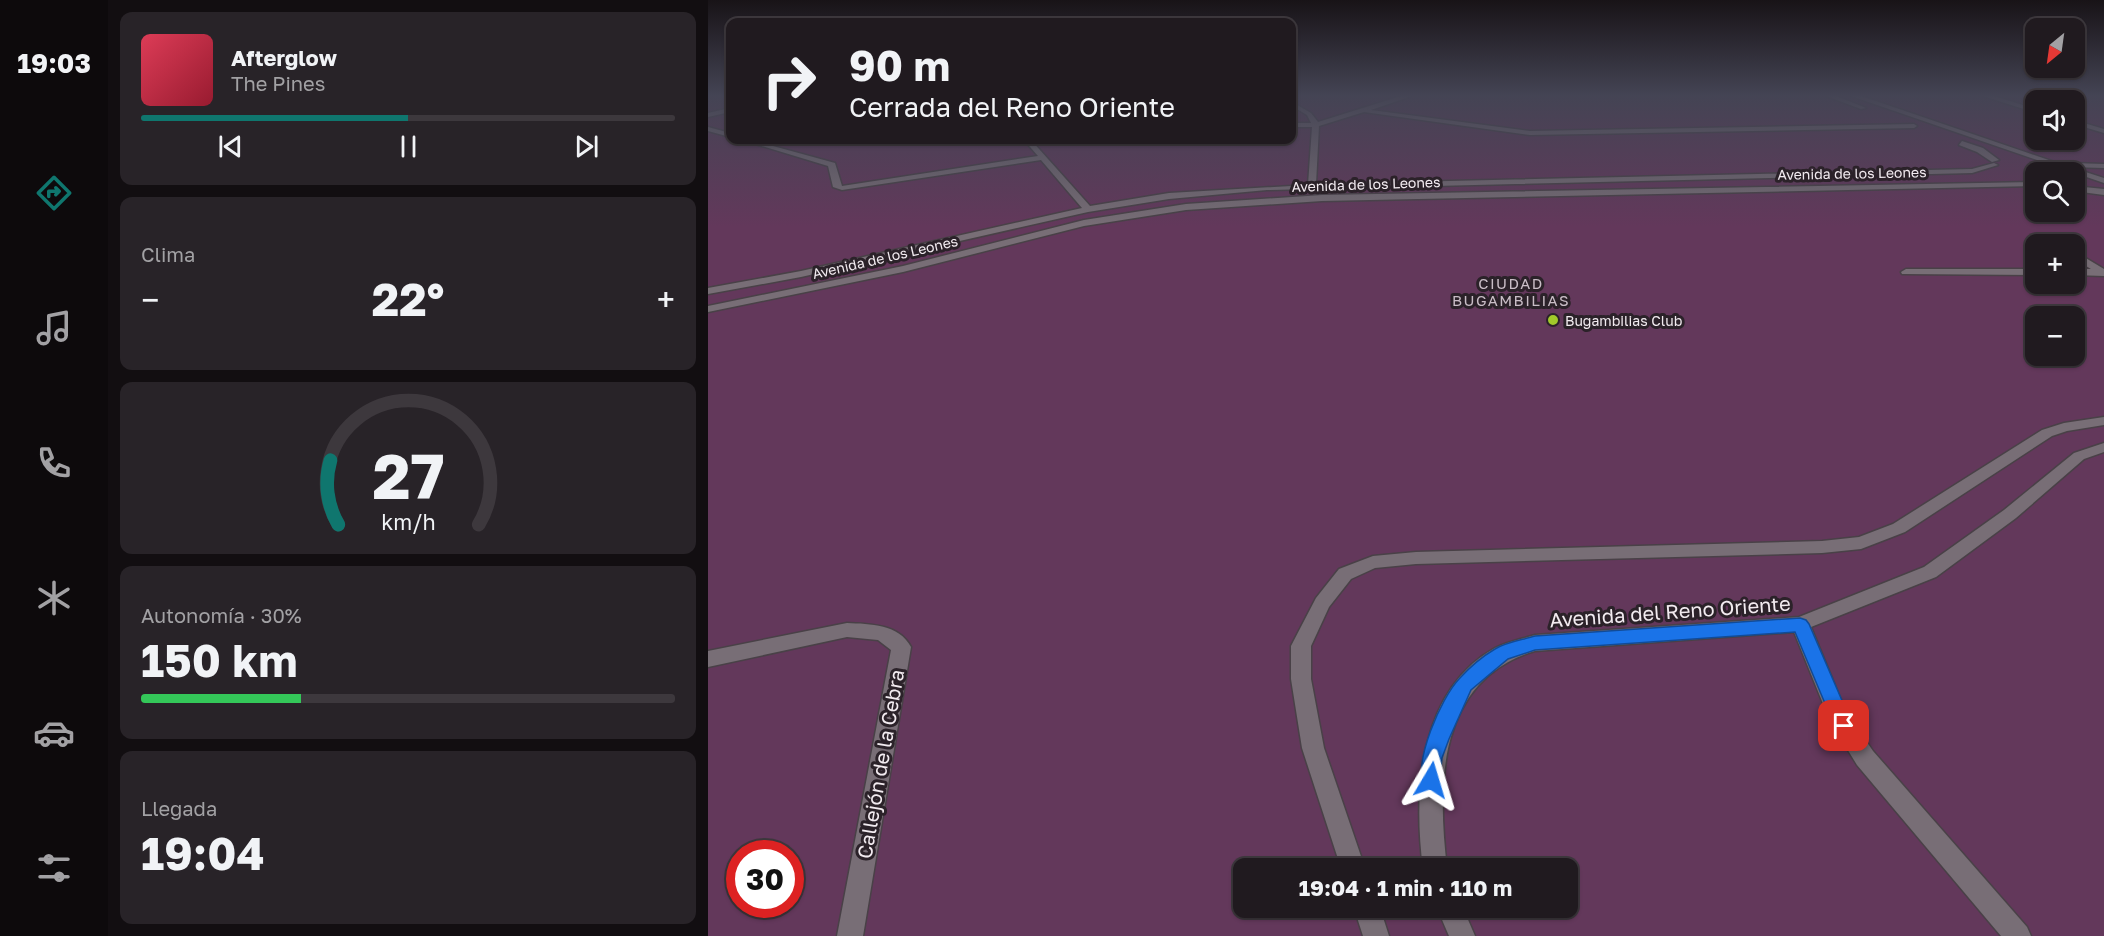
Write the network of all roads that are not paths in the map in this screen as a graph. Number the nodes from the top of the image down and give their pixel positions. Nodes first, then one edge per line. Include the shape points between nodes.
1 (1315, 140) edge
2 (1983, 140) edge
3 (1958, 142) dead end
4 (759, 144) edge
5 (1032, 144) edge
6 (1043, 157) junction
7 (2046, 161) junction
8 (1997, 165) junction
9 (2104, 166) edge
10 (2012, 176) dead end
11 (2025, 180) edge
12 (2104, 181) edge
13 (2025, 183) edge
14 (1312, 187) junction
15 (2085, 190) edge
16 (2104, 193) edge
17 (1088, 209) junction
18 (2085, 261) edge
19 (820, 270) junction
20 (1906, 272) dead end
21 (2025, 272) edge
22 (2085, 272) edge
23 (2103, 273) edge
24 (820, 286) junction
25 (708, 291) edge
26 (708, 309) edge
27 (2104, 421) edge
28 (2104, 447) edge
29 (1800, 624) junction
30 (708, 659) edge
31 (1350, 858) edge
32 (1434, 858) edge
33 (1370, 918) edge
34 (1454, 918) edge
35 (850, 936) edge
36 (1376, 936) edge
37 (1462, 936) edge
38 (2018, 936) edge

1 - 14 street
2 - 7 street
3 - 8 street via 1980,150
4 - 6 street via 832,165 837,187 842,188
5 - 6 street
6 - 17 street
7 - 8 street, Avenida de los Leones via 2014,158
7 - 9 street, Avenida de los Leones
7 - 12 street
8 - 14 street, Avenida de los Leones via 1972,171
10 - 11 street
13 - 24 street, Avenida de los Leones via 1241,202 1084,222 903,269
14 - 17 street, Avenida de los Leones via 1169,196
15 - 16 street
17 - 19 street, Avenida de los Leones
18 - 23 street
19 - 24 street
19 - 25 street, Avenida de los Leones
20 - 21 street
22 - 23 street
24 - 26 street, Avenida de los Leones
27 - 31 street via 2064,426 2047,433 1899,528 1861,543 1428,558 1373,562 1358,567 1339,580 1322,603 1300,646 1312,748
28 - 29 street, Avenida del Reno Oriente via 2079,456 2010,514 1930,572
29 - 32 street, Avenida del Reno Oriente via 1535,643 1502,654 1465,685 1446,719 1432,758 1430,824
29 - 38 street via 1838,715 1864,758
30 - 35 street, Callejón de la Cebra via 847,630 882,633 901,647
33 - 36 street
34 - 37 street

